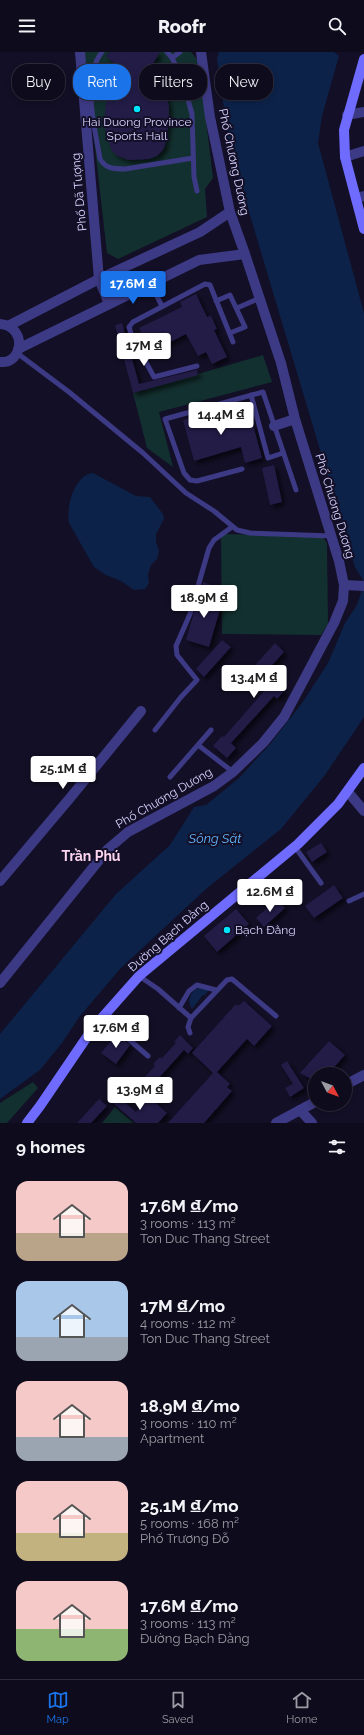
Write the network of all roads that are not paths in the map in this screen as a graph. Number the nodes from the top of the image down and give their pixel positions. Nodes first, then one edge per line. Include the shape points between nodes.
1 (80, 52) edge
2 (102, 52) edge
3 (167, 52) edge
4 (180, 52) edge
5 (201, 52) edge
6 (172, 58) junction
7 (364, 59) edge
8 (364, 112) edge
9 (347, 115) junction
10 (364, 151) edge
11 (346, 157) junction
12 (193, 158) junction
13 (197, 191) dead end
14 (360, 197) edge
15 (230, 212) junction
16 (364, 229) edge
17 (245, 254) junction
18 (100, 279) junction
19 (150, 284) junction
20 (260, 298) junction
21 (216, 301) junction
22 (109, 304) junction
23 (162, 306) junction
24 (237, 308) junction
25 (4, 325) edge
26 (230, 333) junction
27 (233, 342) dead end
28 (18, 351) junction
29 (0, 362) edge
30 (197, 366) dead end
31 (251, 395) junction
32 (295, 419) junction
33 (274, 426) junction
34 (283, 453) junction
35 (242, 469) dead end
36 (296, 490) dead end
37 (232, 527) junction
38 (332, 536) junction
39 (354, 586) edge
40 (141, 711) dead end
41 (155, 730) dead end
42 (211, 730) dead end
43 (198, 744) junction
44 (364, 768) edge
45 (233, 772) junction
46 (170, 777) dead end
47 (348, 792) junction
48 (364, 811) edge
49 (295, 847) junction
50 (0, 881) edge
51 (321, 883) dead end
52 (364, 894) edge
53 (349, 901) dead end
54 (139, 976) junction
55 (0, 983) edge
56 (216, 990) junction
57 (179, 1008) junction
58 (276, 1016) dead end
59 (104, 1017) junction
60 (191, 1018) junction
61 (190, 1034) dead end
62 (148, 1056) dead end
63 (364, 1075) edge
64 (352, 1081) edge
65 (40, 1106) junction
66 (308, 1106) edge
67 (300, 1110) junction
68 (27, 1123) edge
69 (32, 1123) edge
70 (276, 1123) edge
71 (312, 1123) edge

1 - 18 street, Phố Dã Tượng
2 - 12 lane via 91,81 100,159 103,164 115,169 125,169
3 - 6 lane
4 - 6 lane
5 - 15 street, Phố Chương Dương via 210,117
6 - 12 lane via 182,78 192,114
7 - 9 main road
8 - 9 street
9 - 11 main road via 344,130
10 - 11 street
11 - 14 main road
12 - 13 lane
14 - 16 main road
15 - 17 street, Phố Chương Dương
15 - 18 street via 200,232
17 - 19 street via 199,260
17 - 20 street, Phố Chương Dương
18 - 22 street, Phố Dã Tượng
18 - 25 street
19 - 22 street
19 - 23 lane
20 - 24 lane
20 - 32 street, Phố Chương Dương via 282,364
21 - 23 lane via 210,285 205,284
21 - 24 lane via 230,295
21 - 26 lane
22 - 28 street
23 - 30 lane via 133,322 129,327 154,377
24 - 26 lane via 246,327
25 - 28 street via 13,329 18,336
26 - 27 lane
28 - 29 street via 11,359
28 - 37 lane via 143,453 186,493 214,511
31 - 33 lane via 263,392
31 - 34 lane via 268,458
31 - 35 lane via 166,420 184,473 190,480 197,481
32 - 33 street
32 - 38 street, Phố Chương Dương
33 - 34 lane
34 - 36 lane
37 - 38 lane via 250,533
37 - 41 lane via 214,540 208,548 190,614 176,646 177,655 198,680 181,696
38 - 39 street, Phố Chương Dương
39 - 45 street, Phố Chương Dương via 343,601 284,717 263,743
40 - 50 street
42 - 43 lane
43 - 45 lane
43 - 46 lane
44 - 47 main road, Đường Bạch Đằng
45 - 55 street, Phố Chương Dương via 214,786 118,839
47 - 48 street
47 - 49 main road, Đường Bạch Đằng
49 - 51 lane
49 - 54 main road, Đường Bạch Đằng
52 - 53 lane
54 - 57 lane
54 - 59 main road, Đường Bạch Đằng
56 - 57 lane via 197,984 189,991
56 - 58 lane via 227,980 232,979
56 - 60 lane
57 - 60 lane
59 - 62 lane
59 - 65 main road, Đường Bạch Đằng via 93,1028
60 - 61 lane via 188,1027
63 - 64 street
65 - 68 main road, Đường Bạch Đằng
65 - 69 main road, Đường Bạch Đằng
66 - 67 street
67 - 70 street
67 - 71 street

